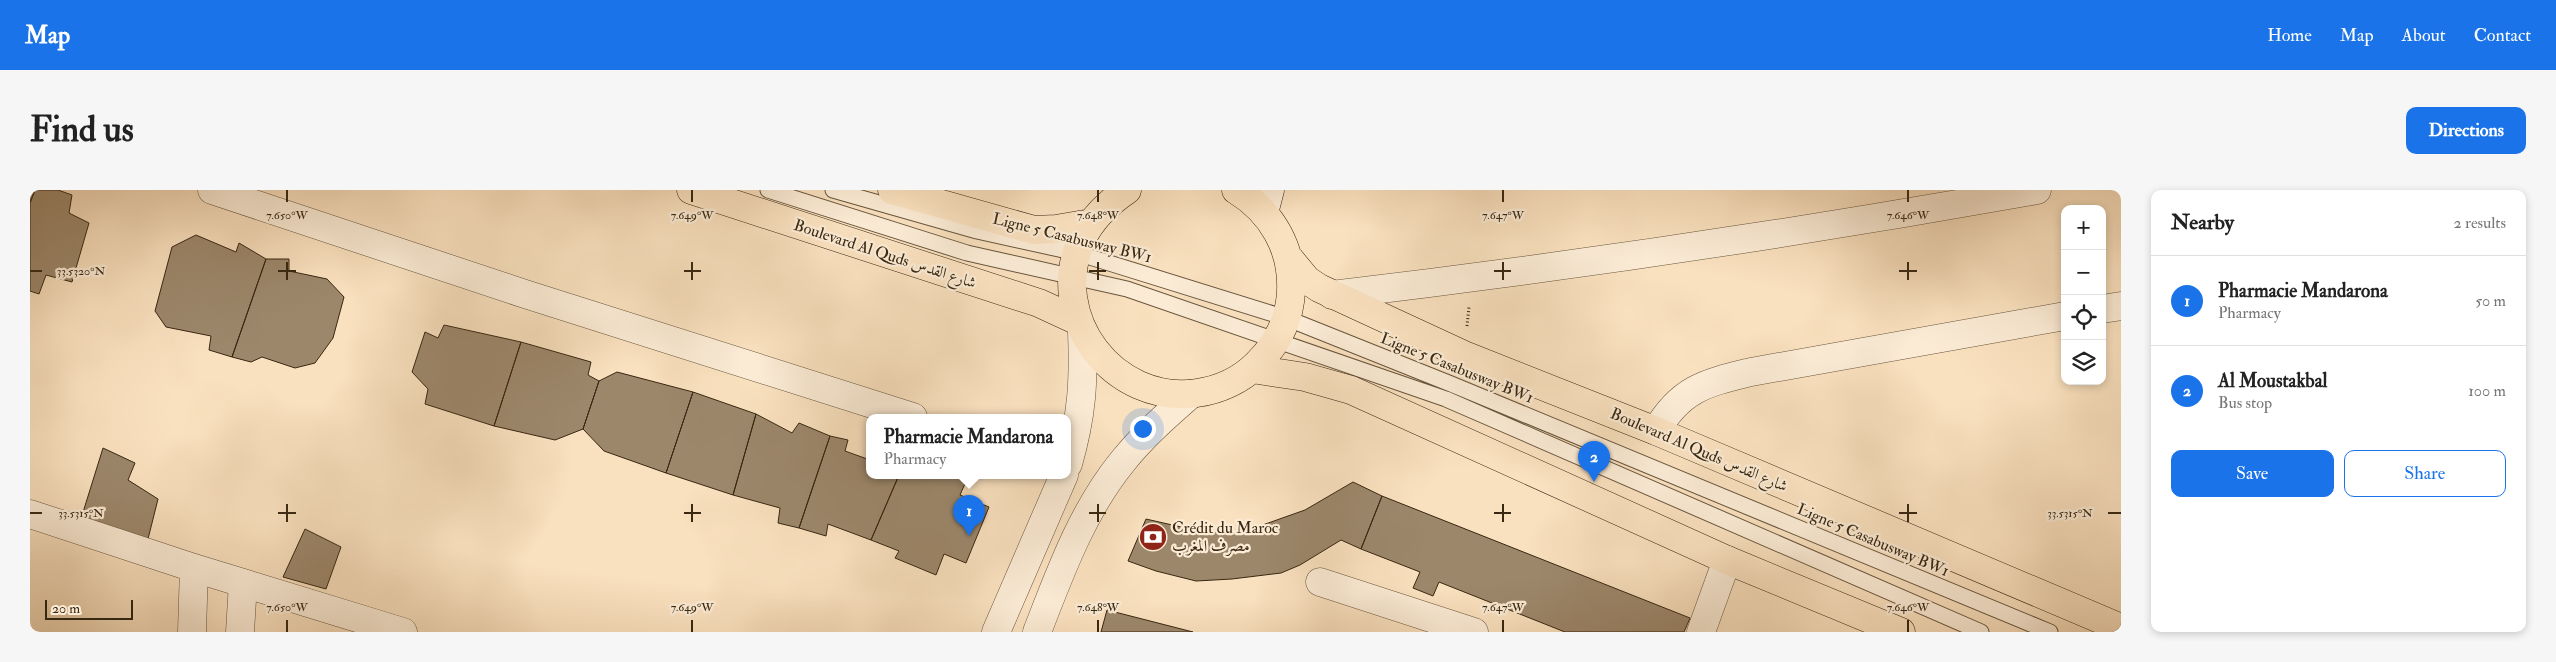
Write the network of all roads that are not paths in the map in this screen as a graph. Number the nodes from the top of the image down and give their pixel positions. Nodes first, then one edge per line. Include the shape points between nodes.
1 (212, 190) edge
2 (691, 190) edge
3 (768, 190) edge
4 (832, 190) edge
5 (892, 190) edge
6 (1127, 190) edge
7 (1236, 190) edge
8 (2037, 190) edge
9 (1267, 201) edge
10 (1091, 222) junction
11 (1288, 257) junction
12 (1075, 266) junction
13 (1332, 295) junction
14 (2121, 306) edge
15 (2106, 308) edge
16 (2061, 317) edge
17 (1080, 326) junction
18 (1282, 329) junction
19 (1252, 369) junction
20 (1191, 394) junction
21 (904, 414) edge
22 (1656, 431) junction
23 (1071, 451) edge
24 (1062, 479) edge
25 (30, 514) edge
26 (1727, 560) junction
27 (194, 568) junction
28 (1320, 582) dead end
29 (243, 583) junction
30 (2121, 628) edge
31 (192, 632) edge
32 (240, 632) edge
33 (403, 632) edge
34 (996, 632) edge
35 (1037, 632) edge
36 (1474, 632) edge
37 (1701, 632) edge
38 (1901, 632) edge
39 (1981, 632) edge
40 (2050, 632) edge

1 - 21 street
2 - 17 main road, Boulevard Al Quds شارع القدس via 1039,303
3 - 12 lane, Ligne 5 Casabusway BW1 via 967,252
4 - 12 lane, Ligne 5 Casabusway BW1 via 977,231
5 - 10 main road via 1034,230
6 - 10 main road
7 - 9 main road
8 - 13 street via 1657,254
9 - 11 main road
10 - 12 main road via 1081,240
11 - 13 main road, Boulevard Al Quds شارع القدس via 1306,280
11 - 18 main road via 1291,298
12 - 17 main road via 1073,301
12 - 18 lane, Ligne 5 Casabusway BW1
12 - 18 lane, Ligne 5 Casabusway BW1 via 1127,289
13 - 22 main road, Boulevard Al Quds شارع القدس via 1464,355
14 - 15 street
16 - 22 street via 1710,382 1676,402
17 - 20 main road via 1094,350 1127,380 1169,394
17 - 23 street via 1084,379
18 - 19 main road via 1267,354
18 - 39 lane, Ligne 5 Casabusway BW1
18 - 40 lane, Ligne 5 Casabusway BW1 via 1451,384
19 - 20 main road via 1224,386
19 - 26 main road via 1305,377 1351,390
20 - 35 street via 1122,462 1096,500 1067,557
22 - 30 main road, Boulevard Al Quds شارع القدس
24 - 34 street
25 - 27 street
26 - 37 street
26 - 38 main road
27 - 29 street
27 - 31 street
28 - 36 street
29 - 32 street
29 - 33 street

